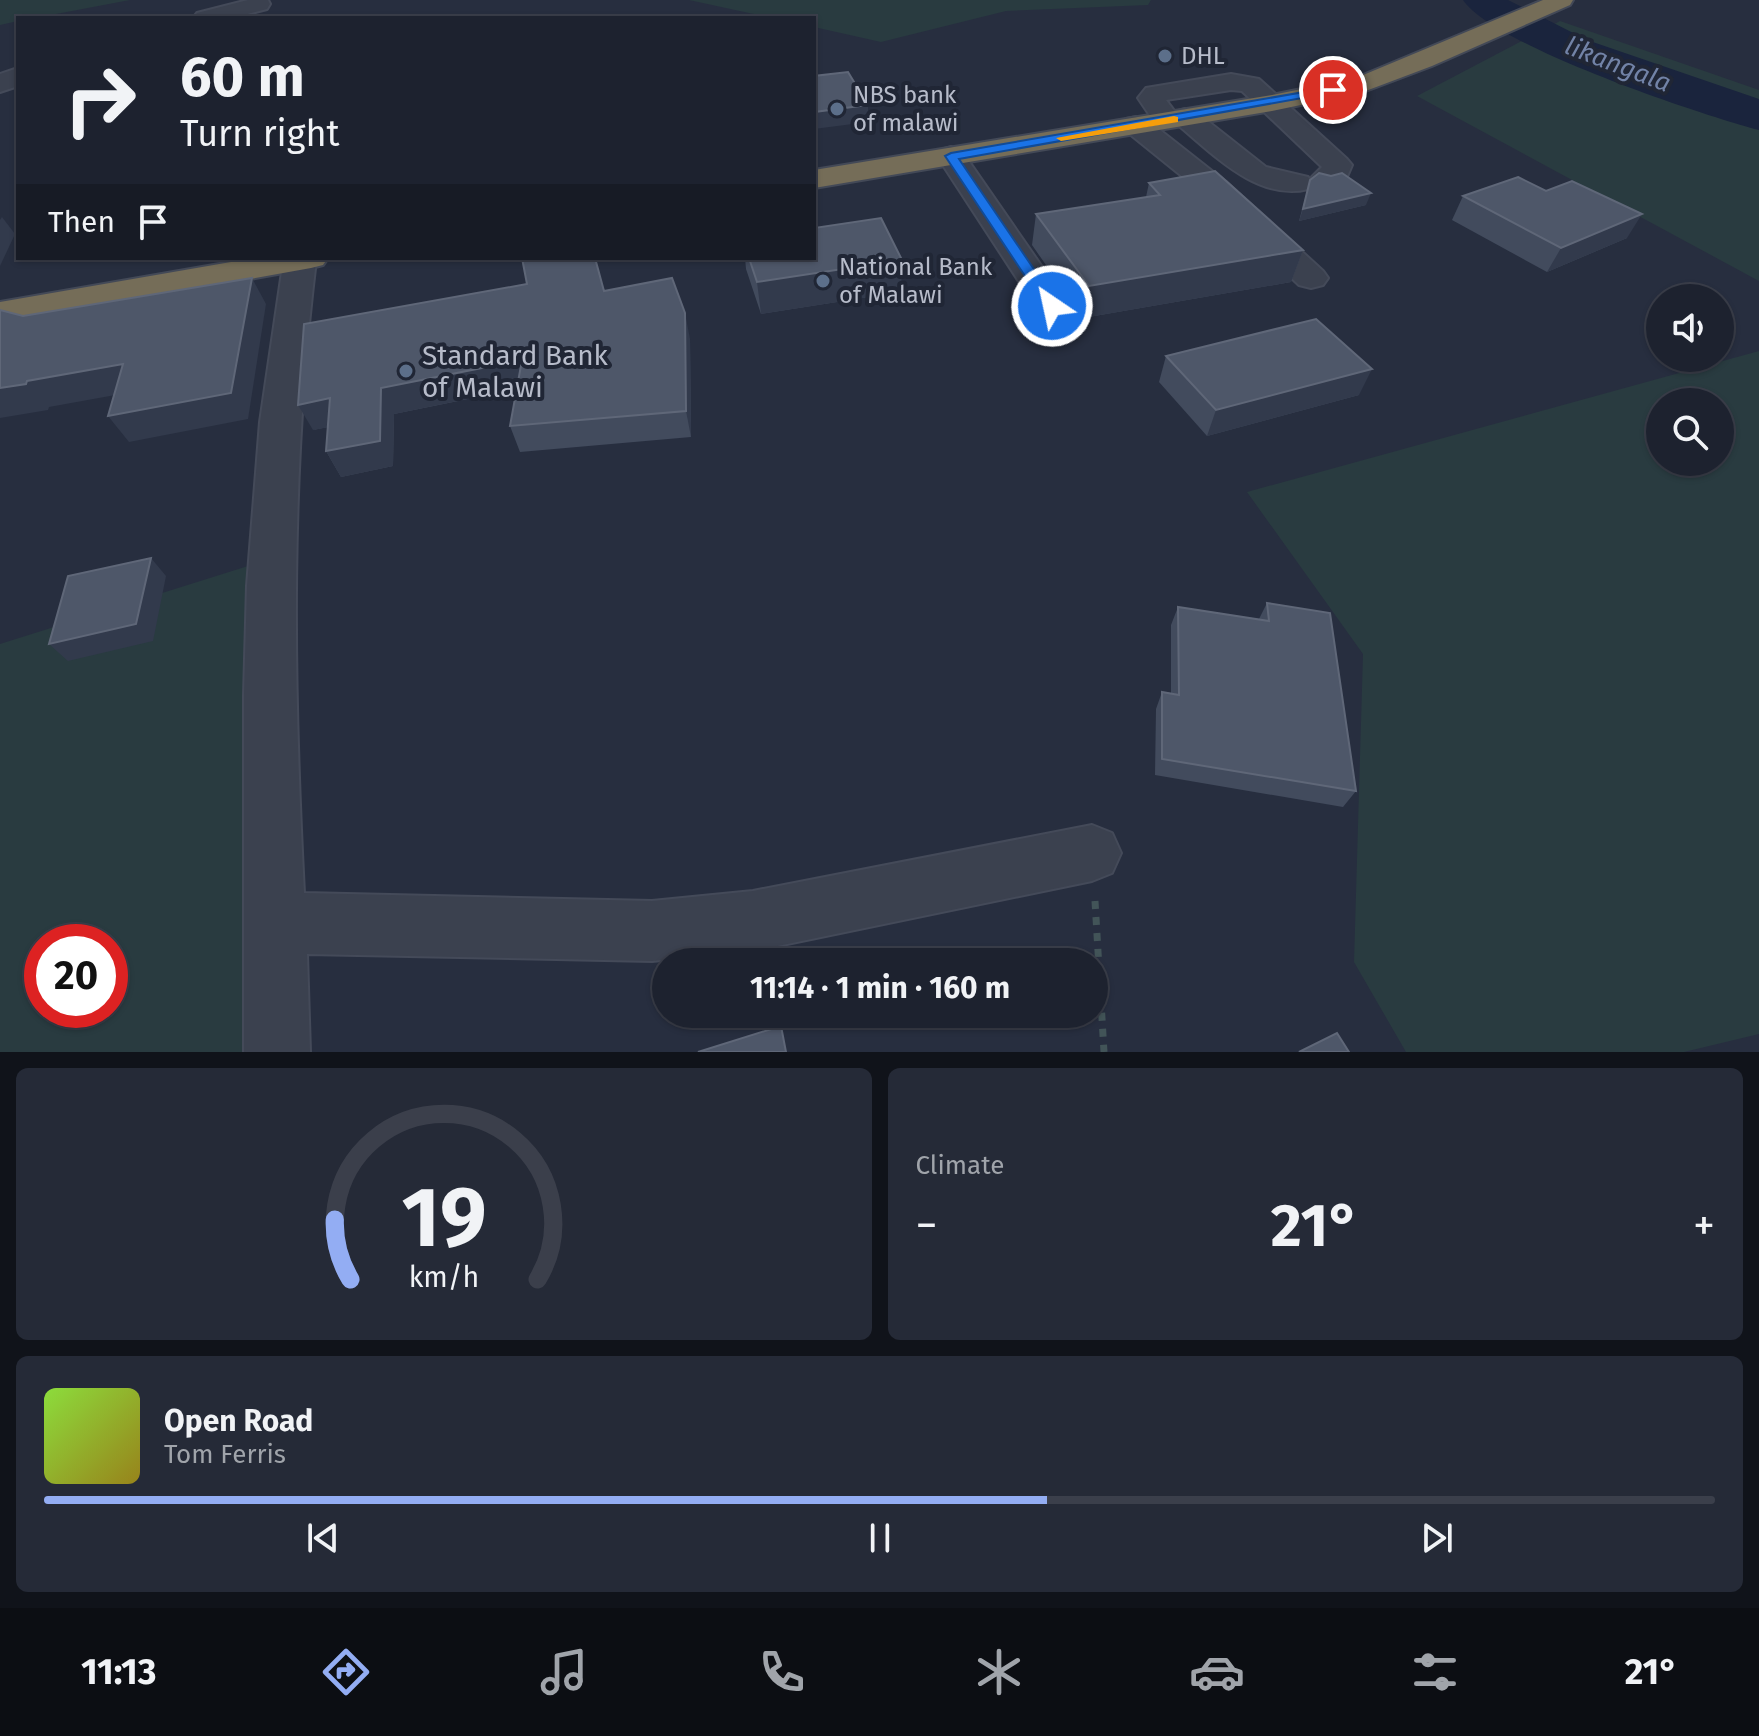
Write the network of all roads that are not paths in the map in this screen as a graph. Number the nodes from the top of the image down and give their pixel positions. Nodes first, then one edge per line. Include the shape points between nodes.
1 (1562, 0) edge
2 (259, 4) dead end
3 (213, 16) edge
4 (1272, 103) junction
5 (1176, 119) junction
6 (1136, 125) junction
7 (951, 156) junction
8 (1327, 177) edge
9 (816, 179) edge
10 (1297, 183) dead end
11 (1215, 188) junction
12 (1183, 196) edge
13 (302, 267) edge
14 (1311, 278) dead end
15 (1052, 306) dead end
16 (13, 311) edge
17 (1092, 853) road end
18 (277, 923) junction
19 (277, 1052) edge

1 - 4 highway via 1363,84
2 - 3 street
4 - 5 highway
4 - 5 street via 1240,82 1151,98
4 - 8 street via 1337,165 1336,173
5 - 6 highway
5 - 10 street via 1256,174
6 - 7 highway
6 - 11 street
7 - 9 highway
7 - 15 street
11 - 12 street
11 - 14 street
13 - 16 street via 59,327 33,326
13 - 18 street via 278,416 270,559
17 - 18 street via 753,921 652,931
18 - 19 street

